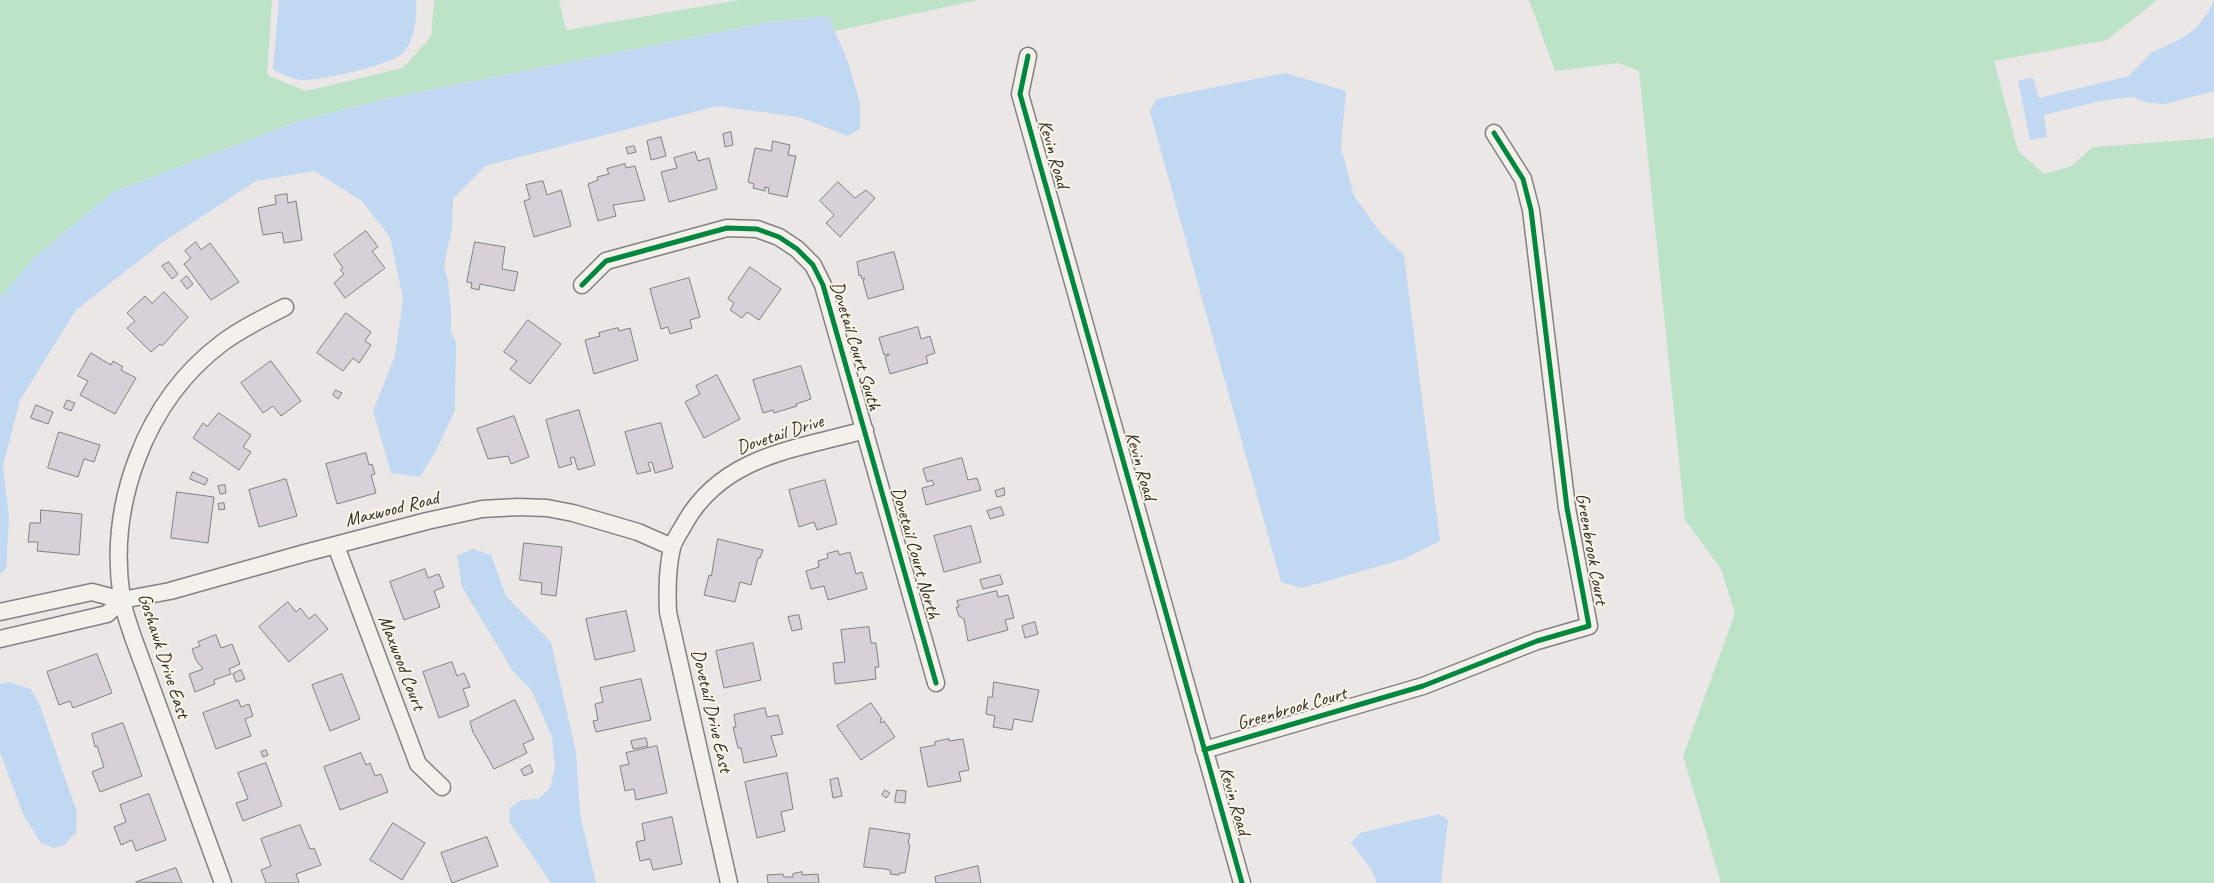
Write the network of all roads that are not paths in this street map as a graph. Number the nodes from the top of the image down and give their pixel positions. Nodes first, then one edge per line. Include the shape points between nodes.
1 (1028, 56) dead end
2 (1494, 133) dead end
3 (582, 285) dead end
4 (284, 307) dead end
5 (865, 430) junction
6 (336, 546) junction
7 (672, 547) junction
8 (122, 600) junction
9 (0, 612) edge
10 (0, 639) edge
11 (936, 684) dead end
12 (1204, 750) junction
13 (442, 787) dead end
14 (223, 883) edge
15 (729, 883) edge
16 (1242, 883) edge

1 - 12 street, Kevin Road via 1020,94
2 - 12 street, Greenbrook Court via 1523,179 1531,210 1567,508 1589,626 1537,640 1424,686
3 - 5 street, Dovetail Court South via 606,261 727,228 757,229 779,237 803,254 813,265 823,285
4 - 8 street, Goshawk Drive East via 245,328 207,356 170,398 150,430 131,474 124,503 119,538
5 - 7 street, Dovetail Drive via 746,464 709,491 694,508
5 - 11 street, Dovetail Court North
6 - 7 street, Maxwood Road via 427,521 475,511 518,507 546,508 610,522
6 - 8 street, Maxwood Road via 170,591
6 - 13 street, Maxwood Court via 418,764
7 - 15 street, Dovetail Drive East via 667,583 668,612
8 - 9 street, Maxwood Road via 92,592
8 - 10 street via 107,614
8 - 14 street, Goshawk Drive East via 133,637
12 - 16 street, Kevin Road

